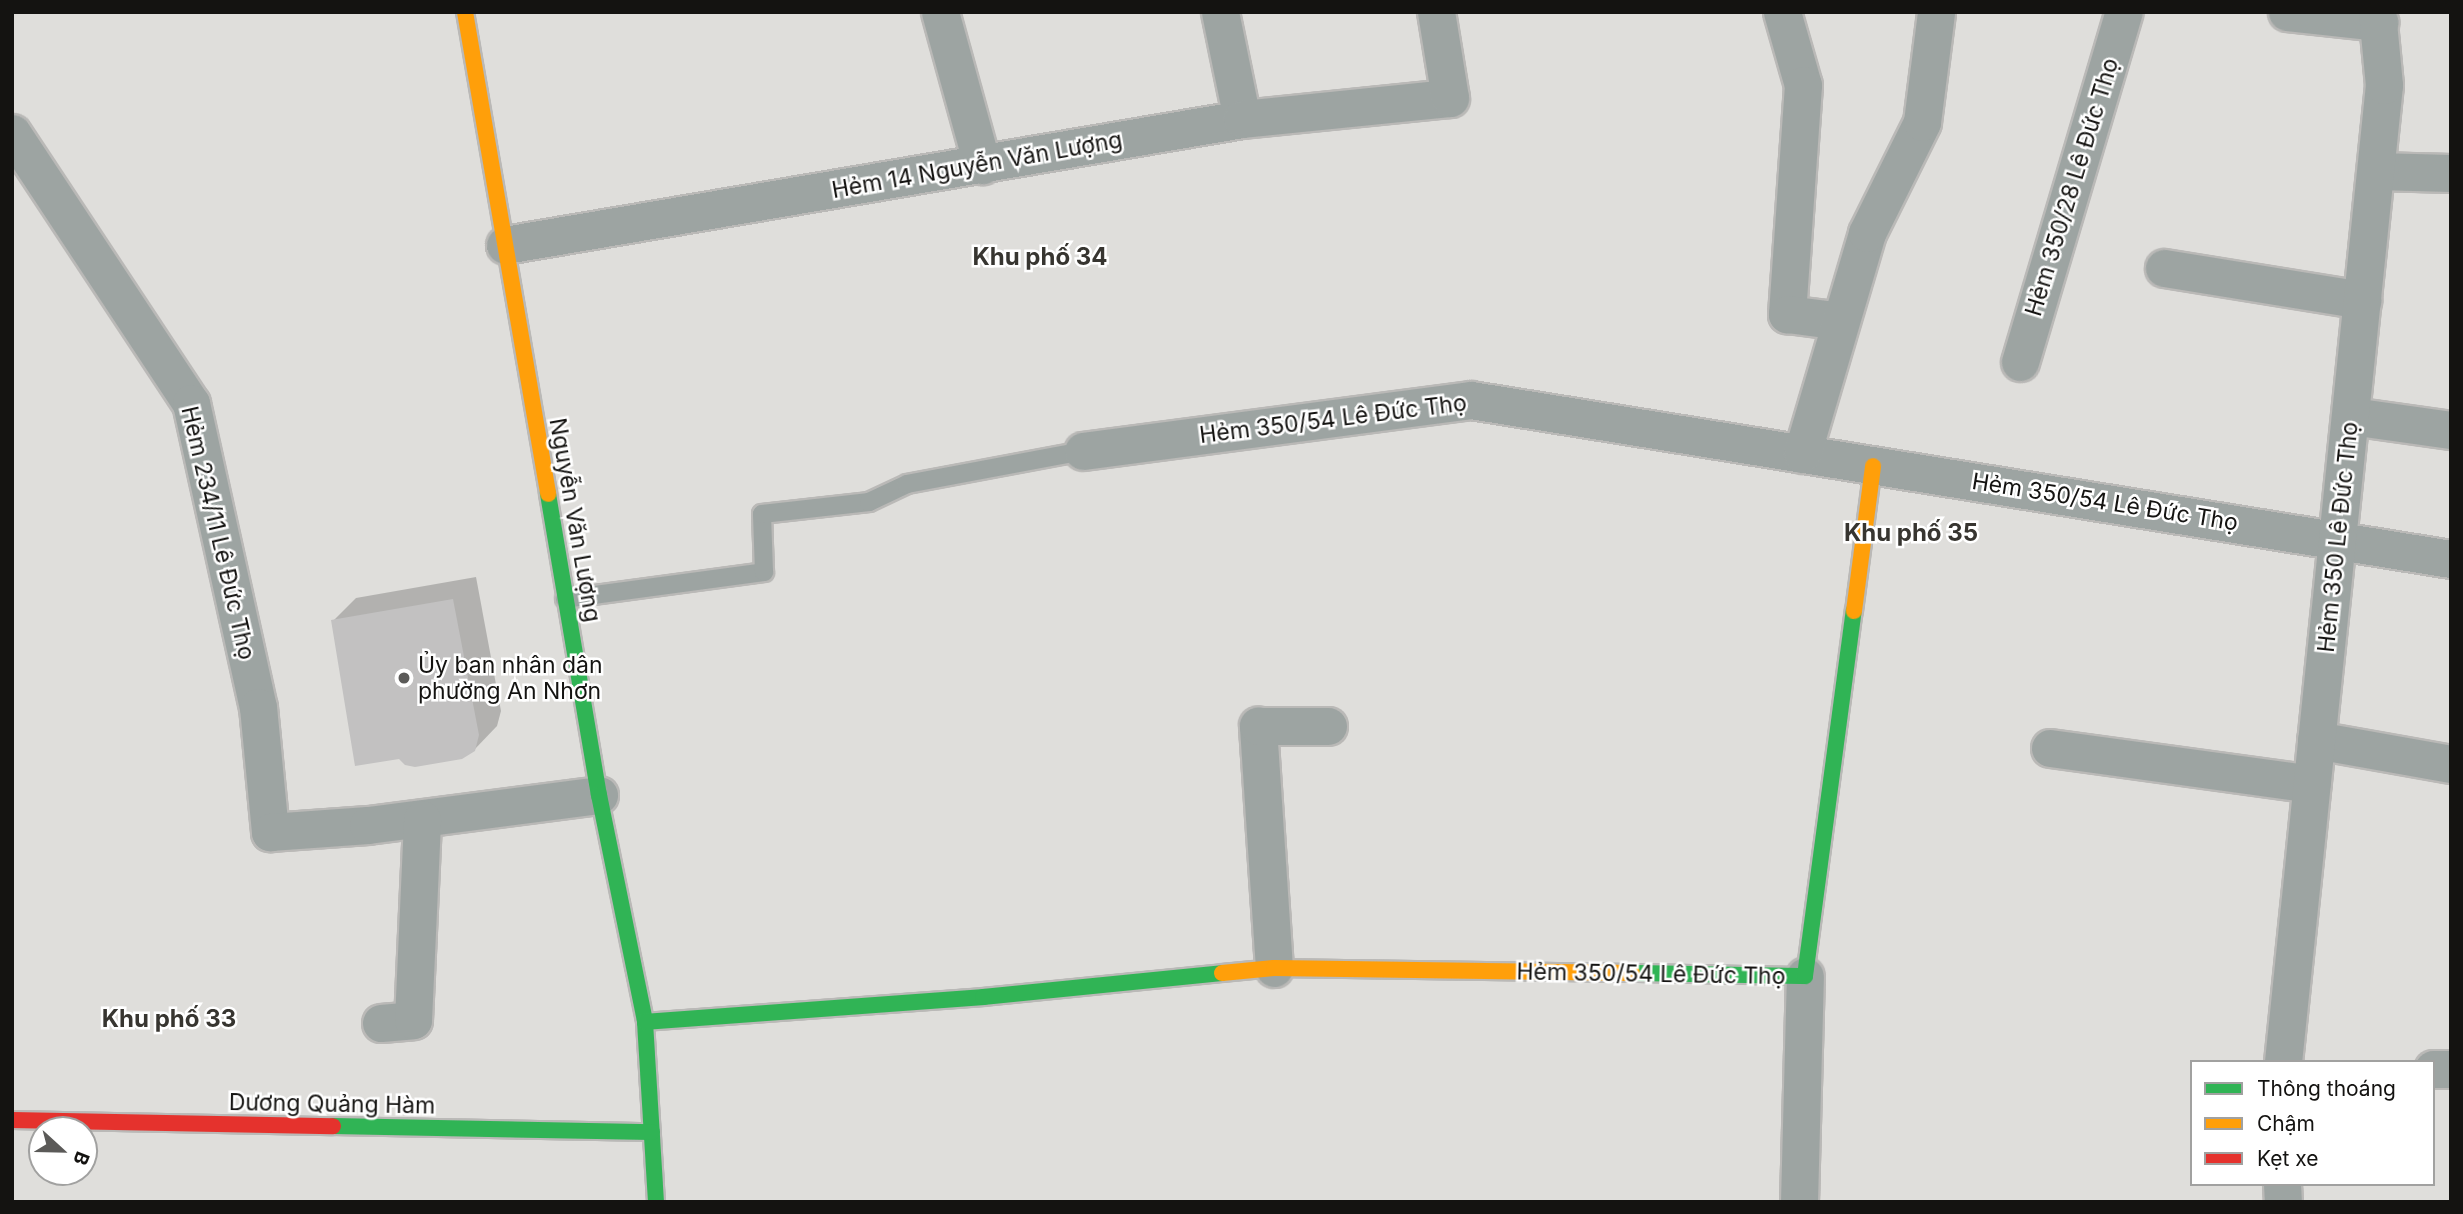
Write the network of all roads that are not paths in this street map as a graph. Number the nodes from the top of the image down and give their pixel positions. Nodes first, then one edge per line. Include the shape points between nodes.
1 (465, 12) edge
2 (940, 12) edge
3 (1220, 12) edge
4 (1436, 12) edge
5 (1782, 12) edge
6 (1936, 12) edge
7 (2124, 12) edge
8 (2287, 12) edge
9 (2378, 17) edge
10 (1242, 119) junction
11 (12, 133) edge
12 (982, 165) junction
13 (2376, 171) junction
14 (2451, 173) edge
15 (505, 245) junction
16 (2164, 268) dead end
17 (2362, 300) junction
18 (1841, 321) junction
19 (2020, 362) dead end
20 (2351, 416) junction
21 (2451, 430) edge
22 (1083, 451) joint
23 (1802, 454) junction
24 (1873, 466) junction
25 (2337, 539) junction
26 (2451, 559) edge
27 (565, 599) junction
28 (1328, 726) dead end
29 (2316, 740) junction
30 (2050, 748) dead end
31 (2451, 764) edge
32 (2312, 783) junction
33 (599, 795) junction
34 (422, 818) junction
35 (1274, 968) junction
36 (1805, 976) junction
37 (645, 1022) junction
38 (381, 1023) dead end
39 (2283, 1060) edge
40 (12, 1121) edge
41 (652, 1132) junction
42 (656, 1202) edge
43 (1799, 1202) edge

1 - 15 street, Nguyễn Văn Lượng
2 - 12 street
3 - 10 street
4 - 10 street, Hẻm 14 Nguyễn Văn Lượng via 1450,98
5 - 18 street via 1803,85 1787,314
6 - 18 street via 1922,122 1867,233
7 - 19 street, Hẻm 350/28 Lê Đức Thọ
8 - 9 street
9 - 13 street, Hẻm 350 Lê Đức Thọ via 2384,85
10 - 12 street, Hẻm 14 Nguyễn Văn Lượng
11 - 34 street, Hẻm 234/11 Lê Đức Thọ via 191,403 258,707 271,832
12 - 15 street, Hẻm 14 Nguyễn Văn Lượng
13 - 14 street
13 - 17 street, Hẻm 350 Lê Đức Thọ
15 - 27 street, Nguyễn Văn Lượng
16 - 17 street
17 - 20 street, Hẻm 350 Lê Đức Thọ
18 - 23 street
20 - 21 street
20 - 25 street, Hẻm 350 Lê Đức Thọ
22 - 23 street, Hẻm 350/54 Lê Đức Thọ via 1471,400
22 - 27 lane via 907,484 869,502 762,514 764,572
23 - 24 street, Hẻm 350/54 Lê Đức Thọ
24 - 25 street, Hẻm 350/54 Lê Đức Thọ
24 - 36 street, Hẻm 350/54 Lê Đức Thọ
25 - 26 street, Hẻm 350/54 Lê Đức Thọ
25 - 29 street, Hẻm 350 Lê Đức Thọ
27 - 33 street, Nguyễn Văn Lượng
28 - 35 street via 1258,726
29 - 31 street
29 - 32 street, Hẻm 350 Lê Đức Thọ
30 - 32 street
32 - 39 street, Hẻm 350 Lê Đức Thọ
33 - 34 street, Hẻm 234/11 Lê Đức Thọ
33 - 37 street, Nguyễn Văn Lượng
34 - 38 street via 413,1020
35 - 36 street, Hẻm 350/54 Lê Đức Thọ
35 - 37 street, Hẻm 350/54 Lê Đức Thọ via 984,998
36 - 43 street
37 - 41 street, Nguyễn Văn Lượng
40 - 41 street, Dương Quảng Hàm
41 - 42 street, Nguyễn Văn Lượng

